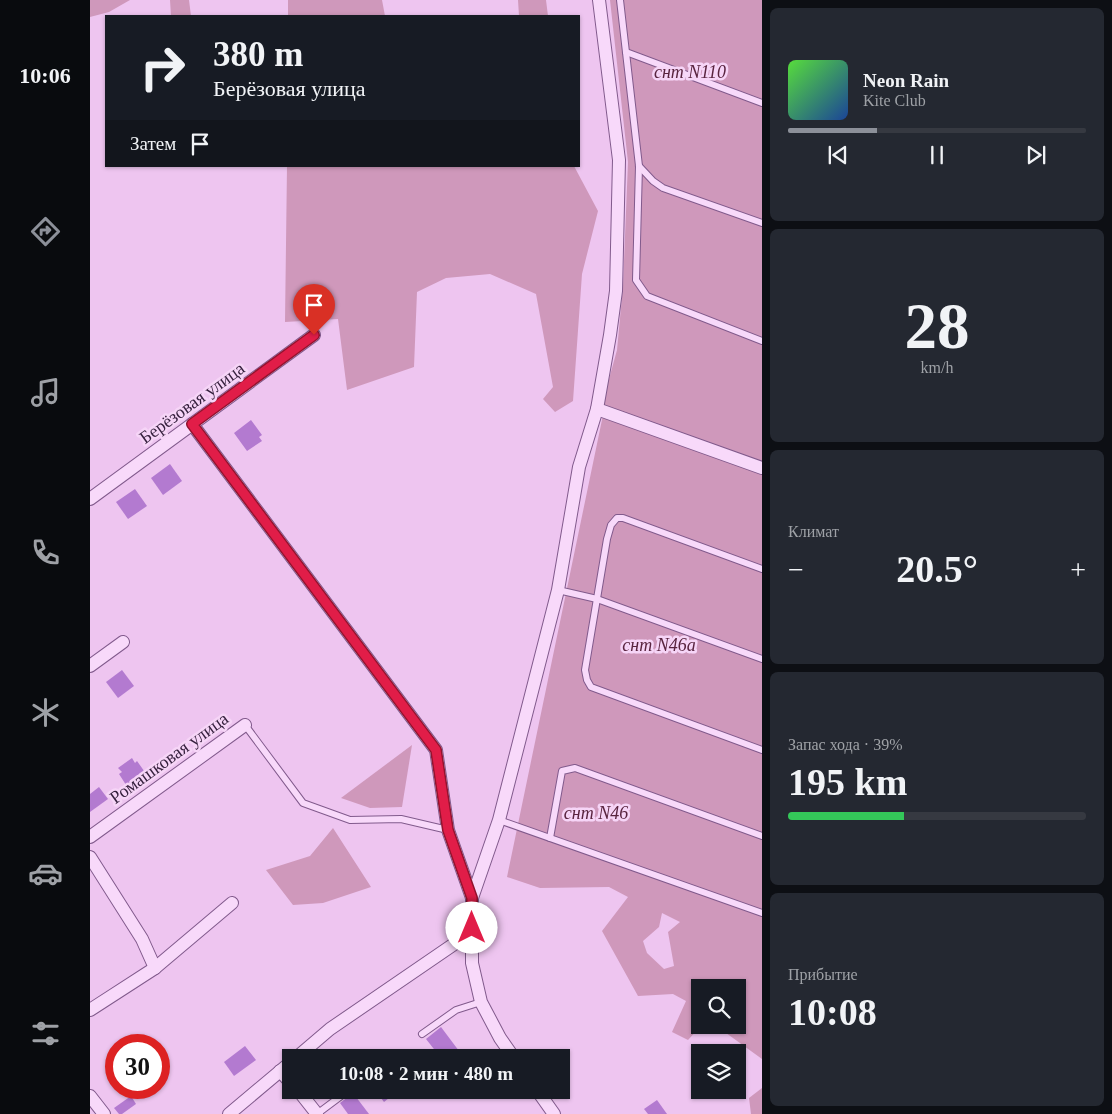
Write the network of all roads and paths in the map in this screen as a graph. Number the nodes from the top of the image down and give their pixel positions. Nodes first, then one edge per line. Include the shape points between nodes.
1 (599, 0) edge
2 (620, 0) edge
3 (626, 52) junction
4 (762, 103) edge
5 (639, 166) junction
6 (762, 223) edge
7 (314, 335) dead end
8 (762, 341) edge
9 (597, 409) junction
10 (192, 424) junction
11 (762, 468) edge
12 (90, 499) edge
13 (762, 569) edge
14 (558, 590) junction
15 (597, 599) junction
16 (123, 642) dead end
17 (762, 659) edge
18 (90, 666) edge
19 (245, 725) joint
20 (762, 750) edge
21 (499, 820) junction
22 (448, 830) junction
23 (762, 836) edge
24 (90, 837) edge
25 (550, 838) junction
26 (90, 857) edge
27 (472, 898) junction
28 (232, 903) dead end
29 (762, 913) edge
30 (472, 928) junction
31 (155, 968) junction
32 (481, 1002) junction
33 (90, 1010) edge
34 (422, 1034) dead end
35 (307, 1049) edge
36 (508, 1049) edge
37 (280, 1071) edge
38 (90, 1096) edge
39 (305, 1099) edge
40 (337, 1099) edge
41 (543, 1099) edge
42 (104, 1114) edge
43 (229, 1114) edge
44 (317, 1114) edge
45 (554, 1114) edge

1 - 9 street via 619,160 616,291
2 - 3 lane
3 - 4 lane
3 - 5 lane
5 - 6 lane via 663,188
5 - 8 lane via 636,280 647,296
7 - 10 street, Берёзовая улица
9 - 11 street
9 - 14 street via 579,468
10 - 12 street, Берёзовая улица
10 - 22 street via 436,750
13 - 15 lane via 616,518 607,539
14 - 15 lane
14 - 21 street
15 - 17 lane
15 - 20 lane via 585,670 590,687
16 - 18 street
19 - 22 lane via 302,803 350,820 401,819
19 - 24 street, Ромашковая улица
21 - 25 lane
21 - 27 street
22 - 27 street
23 - 25 lane via 575,768 562,771
25 - 29 lane
26 - 31 street via 142,939
27 - 30 street
28 - 31 street
30 - 32 street via 472,964
30 - 35 street via 460,940 330,1029
31 - 33 street
32 - 34 lane via 456,1010
32 - 36 street
37 - 43 street
38 - 42 street
39 - 44 street
40 - 44 lane
41 - 45 street

